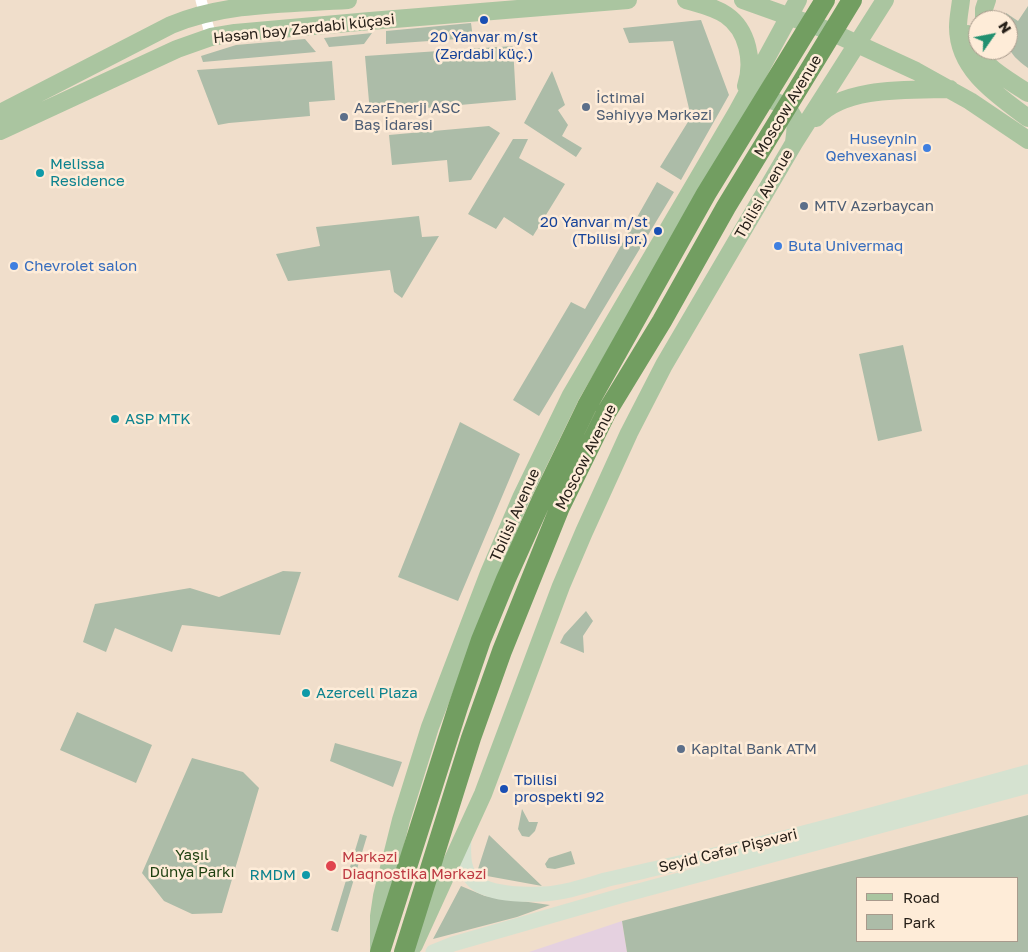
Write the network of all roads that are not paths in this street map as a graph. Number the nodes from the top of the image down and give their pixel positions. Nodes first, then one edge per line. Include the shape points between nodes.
1 (348, 0) edge
2 (628, 0) edge
3 (686, 0) edge
4 (743, 0) edge
5 (798, 0) edge
6 (806, 0) edge
7 (825, 0) edge
8 (852, 0) edge
9 (961, 0) edge
10 (881, 6) edge
11 (203, 7) edge
12 (230, 9) junction
13 (789, 16) junction
14 (827, 30) junction
15 (235, 33) junction
16 (211, 37) junction
17 (858, 43) junction
18 (991, 60) edge
19 (1002, 76) junction
20 (951, 89) junction
21 (1028, 93) edge
22 (737, 112) junction
23 (0, 113) edge
24 (1028, 118) edge
25 (0, 131) edge
26 (1028, 140) edge
27 (794, 143) junction
28 (1028, 772) edge
29 (1028, 786) edge
30 (464, 835) junction
31 (615, 878) junction
32 (620, 896) junction
33 (379, 952) edge
34 (404, 952) edge
35 (410, 952) edge
36 (433, 952) edge

1 - 12 main road, Həsən bəy Zərdabi küçəsi
2 - 15 main road, Həsən bəy Zərdabi küçəsi
3 - 22 main road via 727,15 746,42 751,66
4 - 13 main road
5 - 13 main road
6 - 14 main road via 809,14
7 - 33 highway, Moscow Avenue via 706,194 587,406 542,499 481,640
8 - 34 highway, Moscow Avenue via 606,413 560,507 471,738
9 - 19 main road via 964,26 973,46 984,62
9 - 24 main road via 958,28 961,47 969,65 991,91
10 - 14 main road via 863,25 848,32
10 - 17 main road
11 - 12 main road, Həsən bəy Zərdabi küçəsi
11 - 16 street
11 - 23 main road, Həsən bəy Zərdabi küçəsi
12 - 15 main road
13 - 14 main road
13 - 22 main road
14 - 17 main road
15 - 16 main road, Həsən bəy Zərdabi küçəsi
16 - 25 main road, Həsən bəy Zərdabi küçəsi via 177,49
17 - 20 main road
17 - 27 main road
18 - 19 main road
19 - 21 main road
20 - 26 main road
20 - 27 main road via 862,94 843,99 819,114
22 - 27 main road via 754,100 767,98 773,101 784,107 794,119
22 - 33 main road, Tbilisi Avenue via 571,395 489,573 433,720 402,820 382,896
27 - 30 main road, Tbilisi Avenue via 664,365 630,433 561,586 496,760
28 - 31 street, Seyid Cəfər Pişəvəri via 725,854
29 - 32 street, Seyid Cəfər Pişəvəri
30 - 31 street, Seyid Cəfər Pişəvəri via 465,868 469,876 488,889 541,894
30 - 35 main road, Tbilisi Avenue
31 - 32 street
32 - 36 street, Seyid Cəfər Pişəvəri

